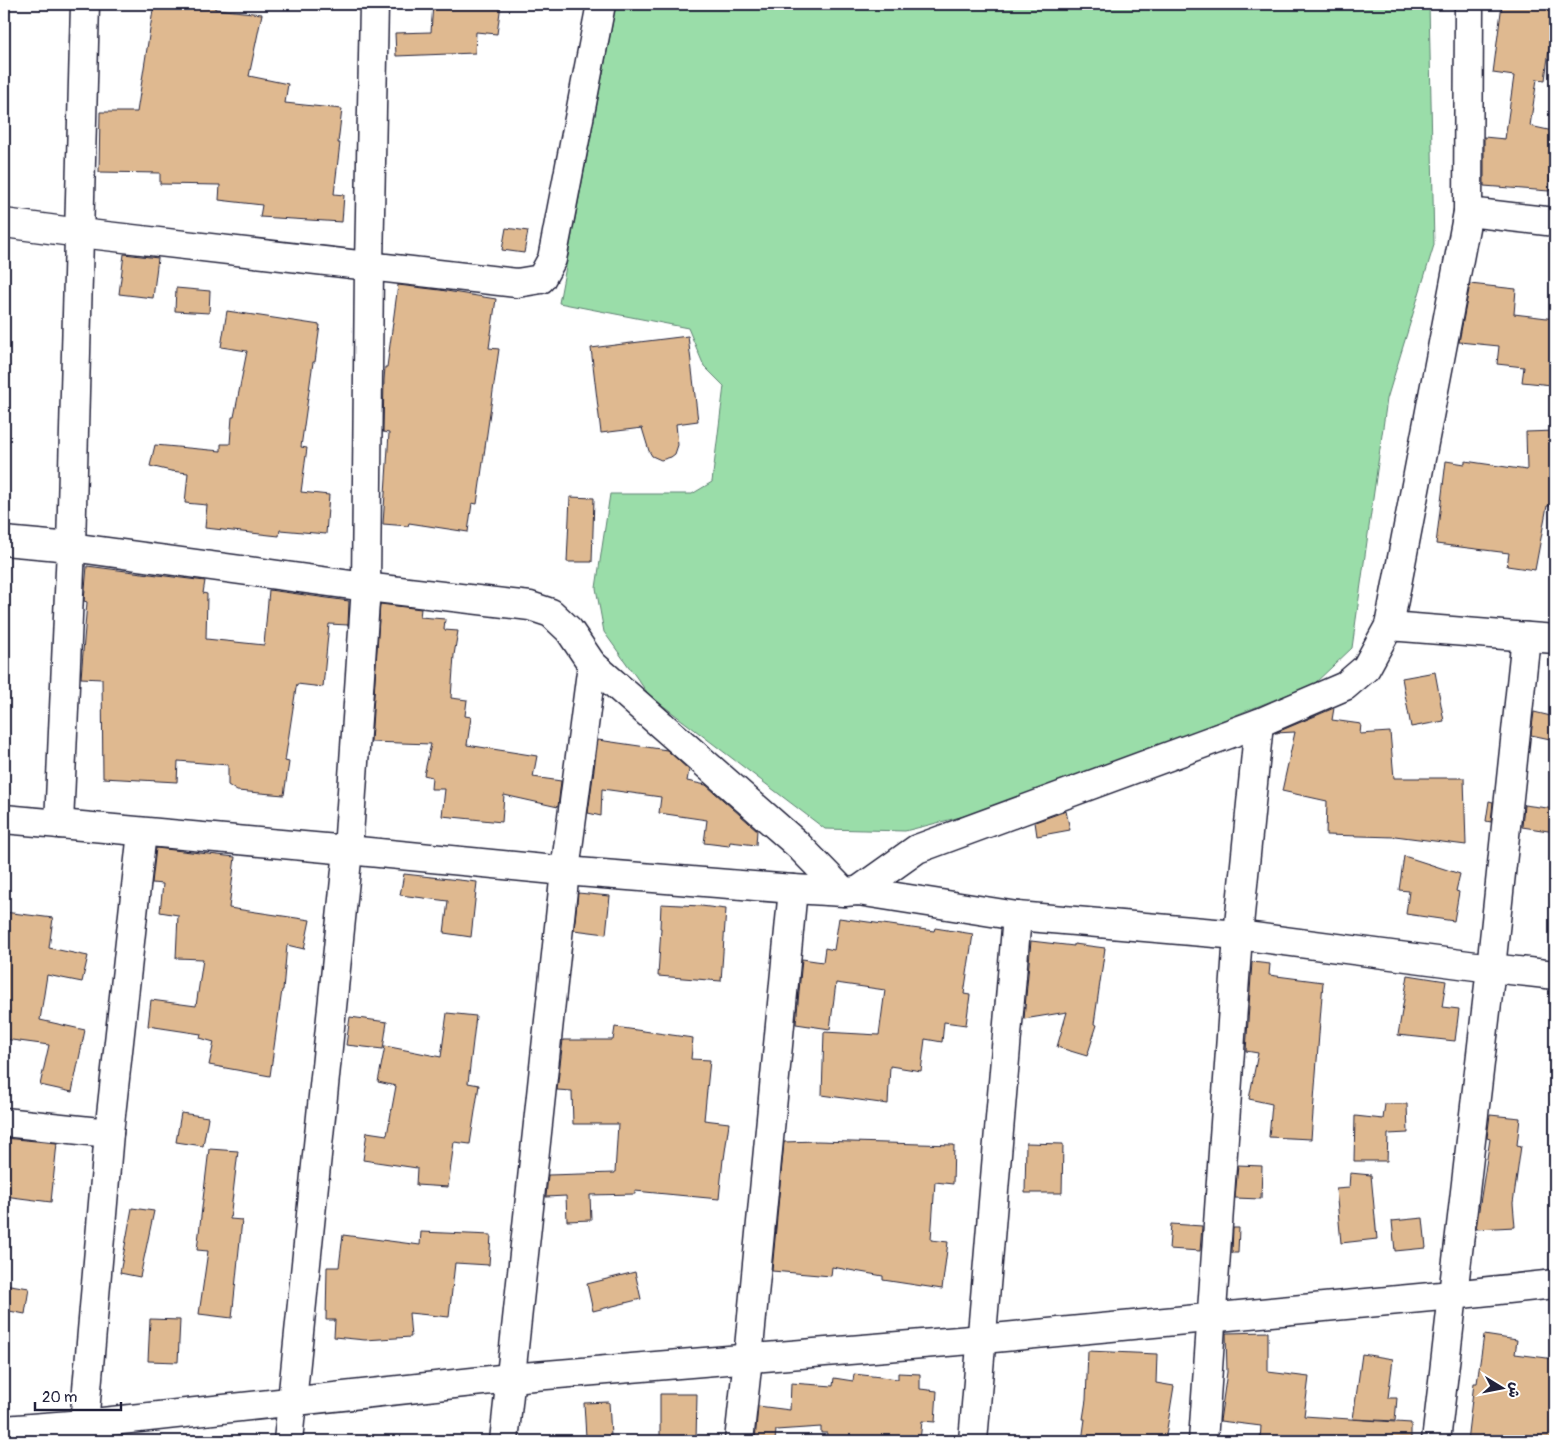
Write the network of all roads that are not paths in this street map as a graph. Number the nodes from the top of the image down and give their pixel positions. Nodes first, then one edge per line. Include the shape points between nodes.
1 (85, 4) edge
2 (374, 4) edge
3 (601, 4) edge
4 (1469, 4) edge
5 (1468, 212) junction
6 (1555, 222) edge
7 (4, 223) edge
8 (80, 233) junction
9 (369, 266) junction
10 (4, 541) edge
11 (71, 547) junction
12 (366, 587) junction
13 (1389, 626) junction
14 (1526, 638) junction
15 (1555, 639) edge
16 (592, 664) junction
17 (1259, 724) junction
18 (4, 819) edge
19 (58, 824) junction
20 (142, 832) junction
21 (348, 850) junction
22 (565, 871) junction
23 (793, 889) junction
24 (851, 892) junction
25 (1017, 916) junction
26 (1238, 935) junction
27 (1491, 968) junction
28 (1555, 975) edge
29 (4, 1122) edge
30 (109, 1133) junction
31 (1555, 1284) edge
32 (1452, 1295) junction
33 (1212, 1317) junction
34 (983, 1339) junction
35 (748, 1358) junction
36 (510, 1378) junction
37 (293, 1401) junction
38 (84, 1424) junction
39 (4, 1430) edge
40 (49, 1434) edge
41 (288, 1441) edge
42 (504, 1441) edge
43 (739, 1441) edge
44 (973, 1441) edge
45 (1203, 1441) edge
46 (1436, 1441) edge

1 - 8 street
2 - 9 street
3 - 9 street via 552,259 541,279 517,283
4 - 5 street
5 - 6 street
5 - 13 street
7 - 8 street
8 - 9 street
8 - 11 street
9 - 12 street
10 - 11 street
11 - 12 street
11 - 19 street
12 - 16 street via 530,606 551,613 569,630
12 - 21 street
13 - 14 street
13 - 17 street via 1366,668 1345,686
14 - 15 street
14 - 27 street
16 - 22 street
16 - 24 street
17 - 24 street via 917,849
17 - 26 street
18 - 19 street
19 - 20 street
20 - 21 street
20 - 30 street
21 - 22 street
21 - 37 street
22 - 23 street
22 - 36 street
23 - 24 street
23 - 35 street
24 - 25 street
25 - 26 street
25 - 34 street
26 - 27 street
26 - 33 street
27 - 28 street
27 - 32 street
29 - 30 street
30 - 38 street
31 - 32 street
32 - 33 street
32 - 46 street
33 - 34 street
33 - 45 street
34 - 35 street
34 - 44 street
35 - 36 street
35 - 43 street
36 - 37 street
36 - 42 street
37 - 38 street
37 - 41 street
38 - 40 street
39 - 40 street

